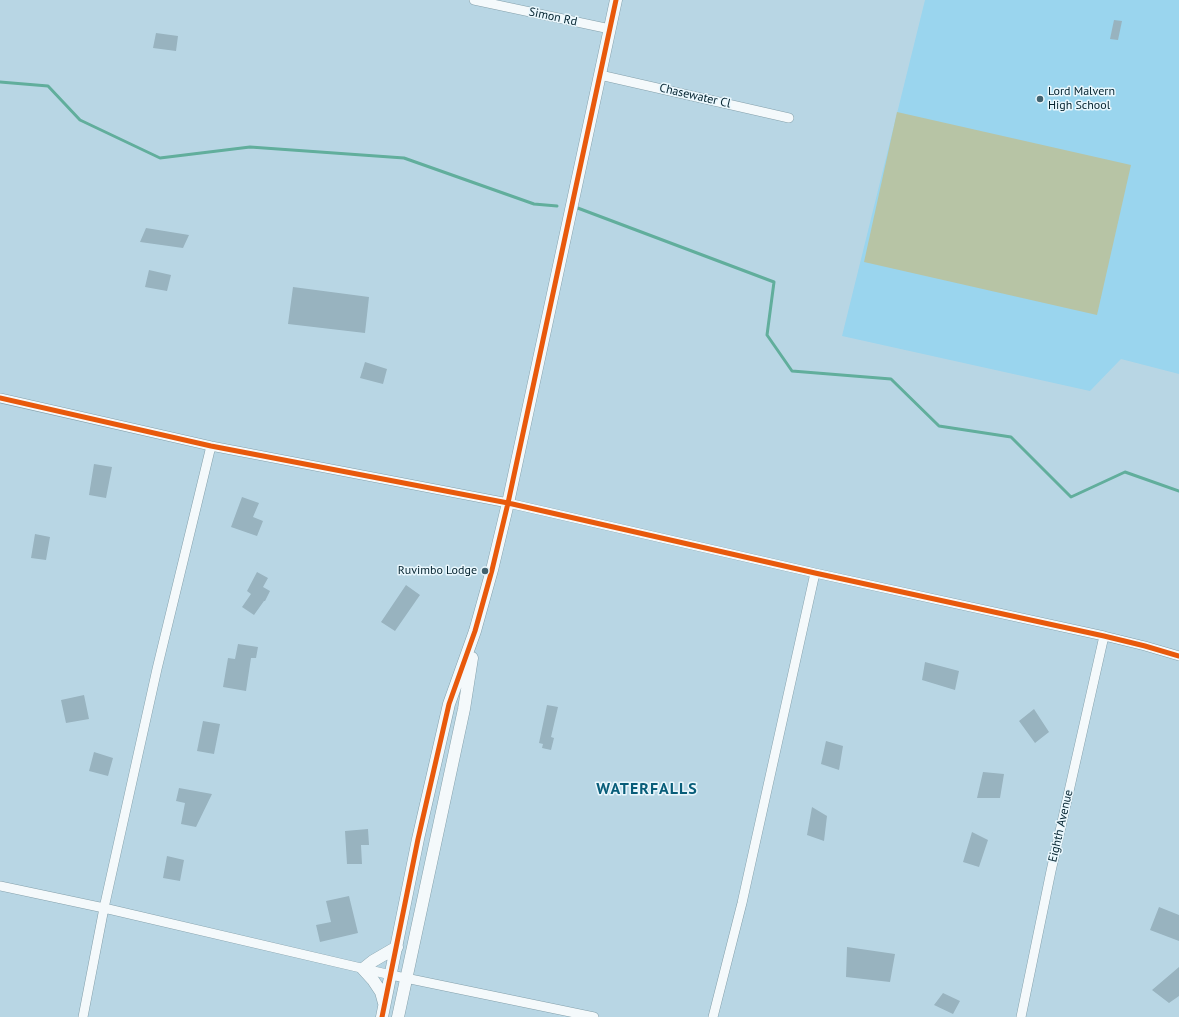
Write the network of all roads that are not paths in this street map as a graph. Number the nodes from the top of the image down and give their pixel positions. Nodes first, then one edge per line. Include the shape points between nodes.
1 (474, 0) edge
2 (616, 0) edge
3 (610, 29) junction
4 (600, 75) junction
5 (789, 118) dead end
6 (0, 398) edge
7 (211, 446) junction
8 (508, 503) junction
9 (815, 573) junction
10 (475, 631) junction
11 (1104, 636) junction
12 (1179, 656) edge
13 (0, 886) edge
14 (104, 908) junction
15 (397, 946) junction
16 (363, 969) junction
17 (391, 975) junction
18 (407, 978) junction
19 (384, 1005) junction
20 (83, 1017) edge
21 (382, 1017) edge
22 (398, 1017) edge
23 (594, 1017) edge
24 (713, 1017) edge
25 (1021, 1017) edge

1 - 3 street, Simon Rd
2 - 3 street
3 - 4 street
4 - 5 street, Chasewater Cl
4 - 8 street
6 - 7 street
7 - 8 street
7 - 14 street via 155,677
8 - 9 street
8 - 10 street
9 - 11 street
9 - 24 street via 742,903
10 - 15 street via 450,704 418,839
10 - 18 street via 464,709
11 - 12 street
11 - 25 street, Eighth Avenue
13 - 14 street
14 - 16 street
14 - 20 street
15 - 16 street
15 - 17 street
16 - 17 street
16 - 19 street via 381,992
17 - 18 street
17 - 19 street
18 - 22 street
18 - 23 street
19 - 21 street

